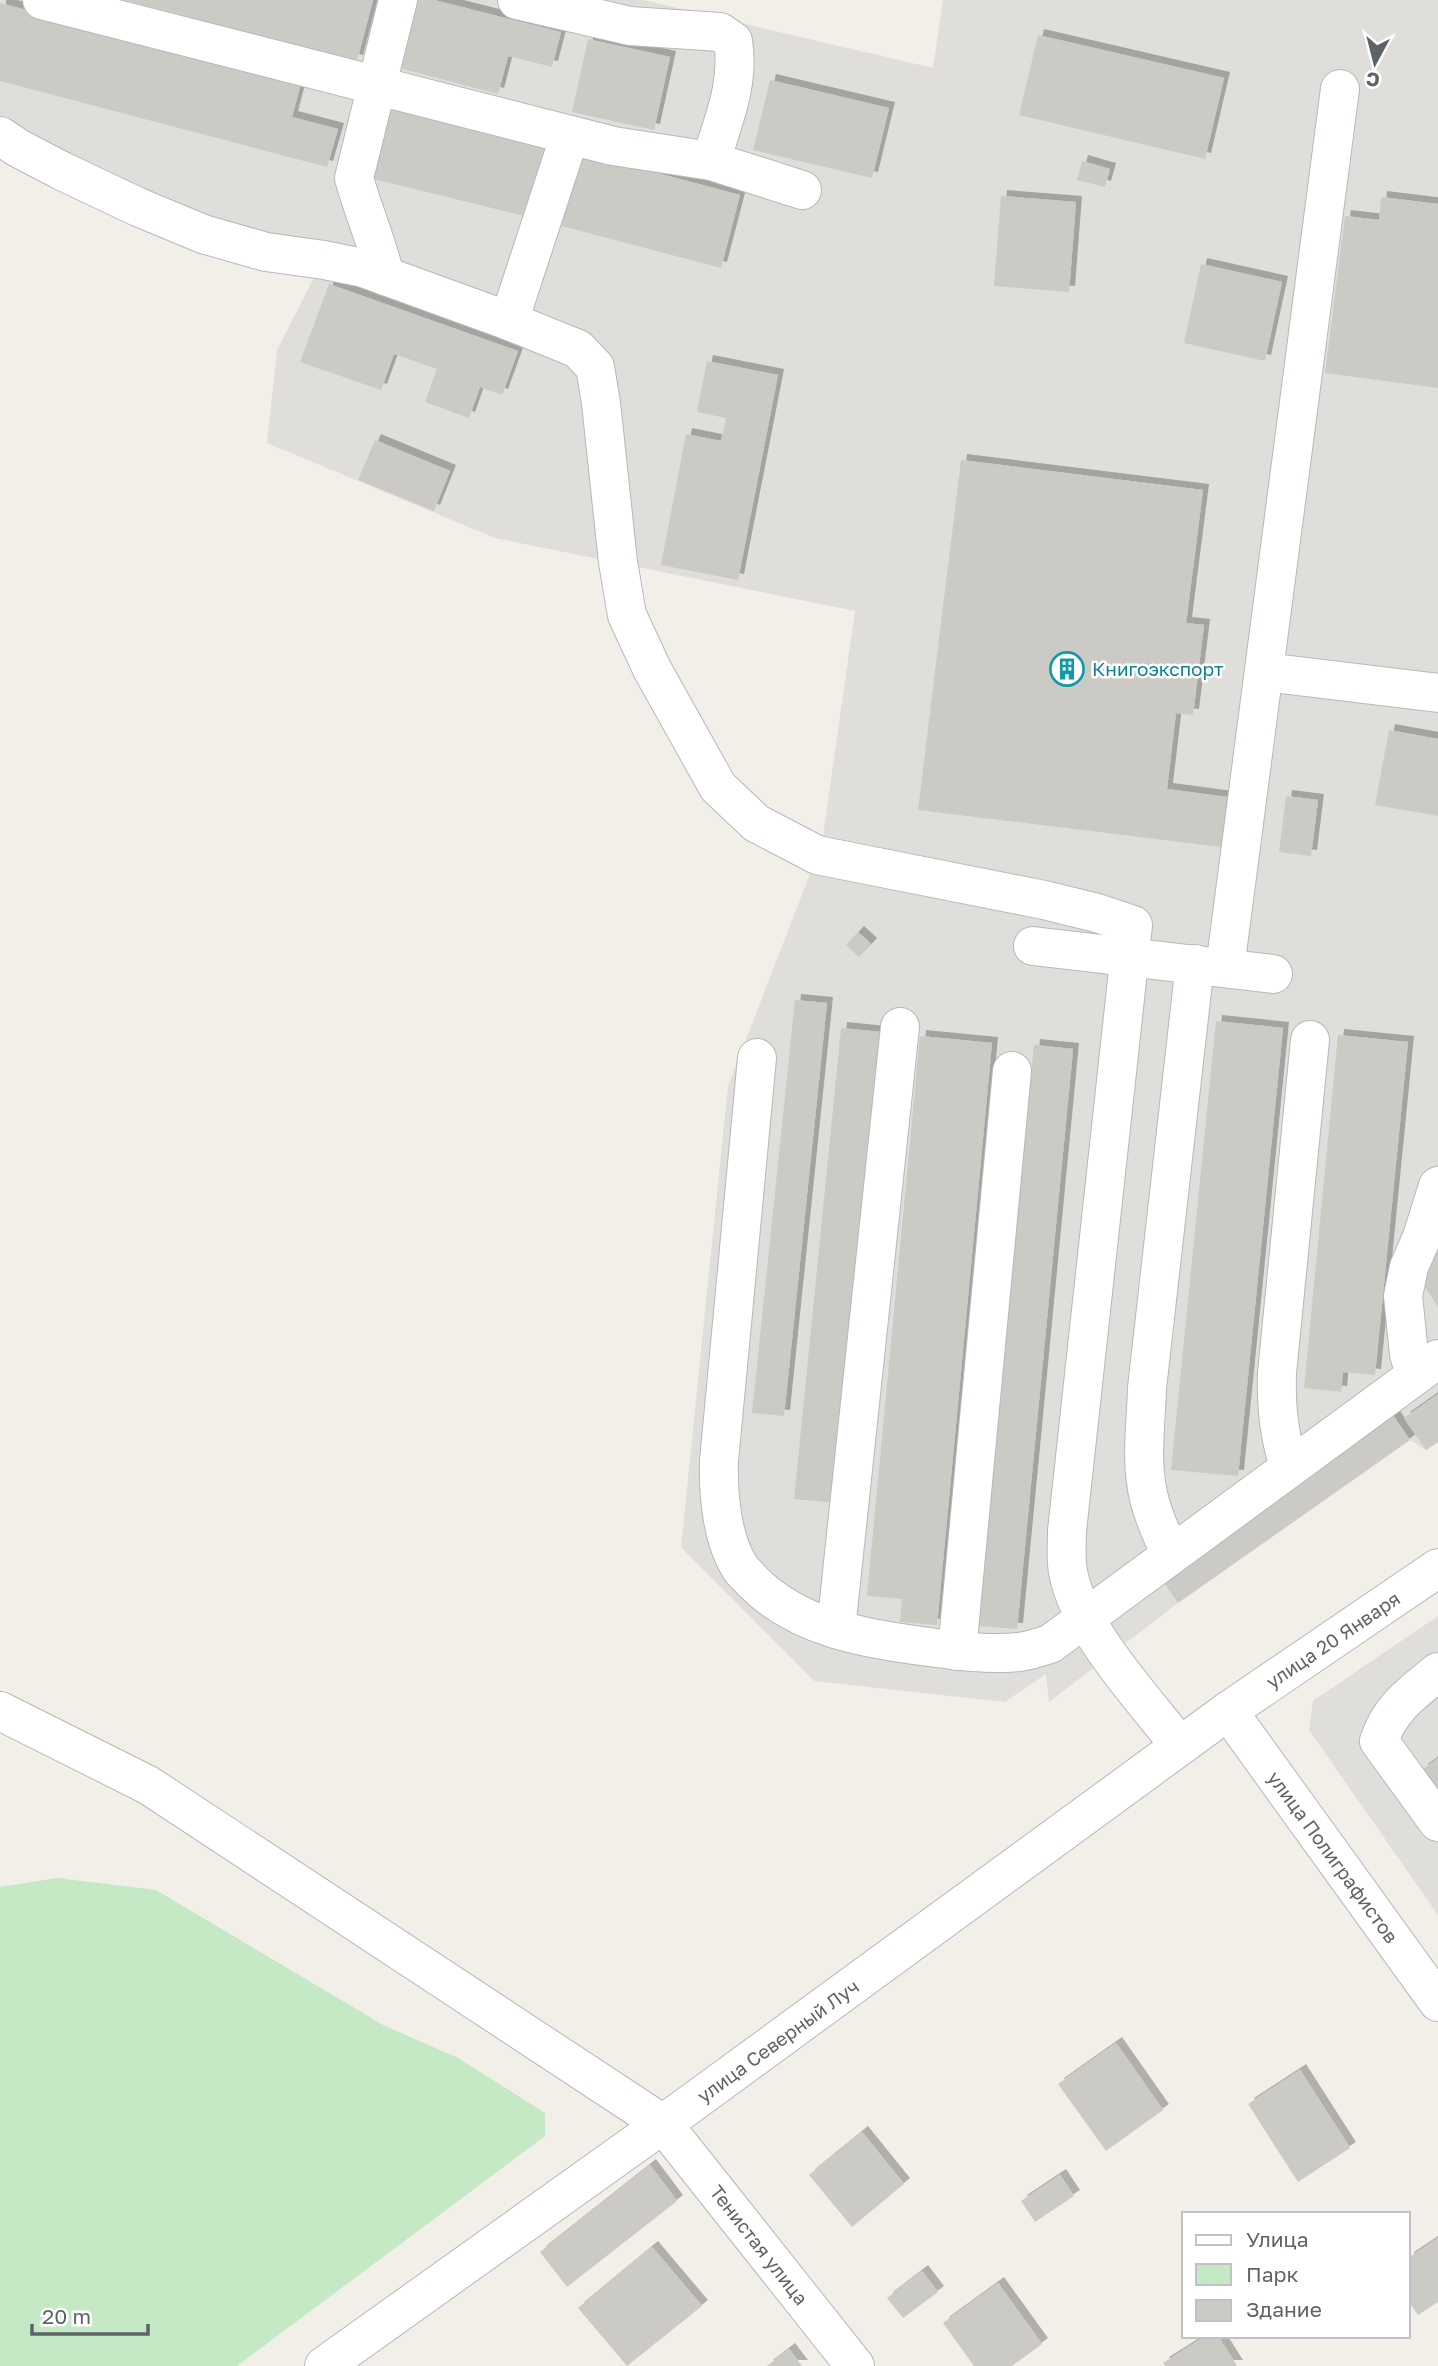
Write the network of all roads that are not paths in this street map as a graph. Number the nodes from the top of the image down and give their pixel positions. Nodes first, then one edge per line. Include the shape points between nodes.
1 (42, 0) edge
2 (398, 0) edge
3 (517, 0) edge
4 (376, 87) junction
5 (1340, 89) dead end
6 (570, 135) junction
7 (0, 136) edge
8 (710, 161) junction
9 (802, 190) dead end
10 (386, 276) junction
11 (509, 321) junction
12 (1264, 672) junction
13 (1438, 693) edge
14 (1033, 946) dead end
15 (1129, 957) junction
16 (1210, 966) junction
17 (1273, 974) dead end
18 (900, 1027) dead end
19 (1310, 1040) dead end
20 (757, 1058) dead end
21 (1012, 1071) dead end
22 (1438, 1186) edge
23 (1427, 1367) edge
24 (1289, 1467) junction
25 (1171, 1554) junction
26 (1438, 1568) edge
27 (1085, 1617) junction
28 (836, 1629) junction
29 (957, 1651) junction
30 (1438, 1672) edge
31 (0, 1711) edge
32 (1228, 1711) junction
33 (1180, 1746) junction
34 (1438, 1822) edge
35 (1438, 2002) edge
36 (663, 2124) junction
37 (324, 2366) edge
38 (855, 2366) edge

1 - 4 street
2 - 4 street
3 - 8 street via 630,26 720,32 733,41 737,61 733,89
4 - 6 street
4 - 10 street via 354,178
5 - 12 street
6 - 8 street
6 - 11 street
7 - 10 street via 62,171 202,234 266,253 324,260
8 - 9 street
10 - 11 street
11 - 15 street via 578,349 595,366 627,615 718,787 756,823 817,855 1044,900 1133,925
12 - 13 street
12 - 16 street
14 - 15 street
15 - 16 street
15 - 27 street via 1067,1531 1067,1565
16 - 17 street
16 - 25 street via 1147,1388 1148,1495
18 - 28 street
19 - 24 street via 1277,1373 1276,1409
20 - 28 street via 718,1490 726,1533 741,1569 766,1594
21 - 29 street
22 - 23 street via 1403,1296 1407,1344
23 - 24 street
24 - 25 street
25 - 27 street
26 - 32 street, улица 20 Января
27 - 29 street via 1050,1644 1021,1652
27 - 33 street
28 - 29 street via 874,1640
30 - 34 street via 1385,1722 1379,1741
31 - 36 street, Тенистая улица via 148,1785
32 - 33 street, улица Северный Луч
32 - 35 street, улица Полиграфистов
33 - 36 street, улица Северный Луч
36 - 37 street, улица Северный Луч
36 - 38 street, Тенистая улица

